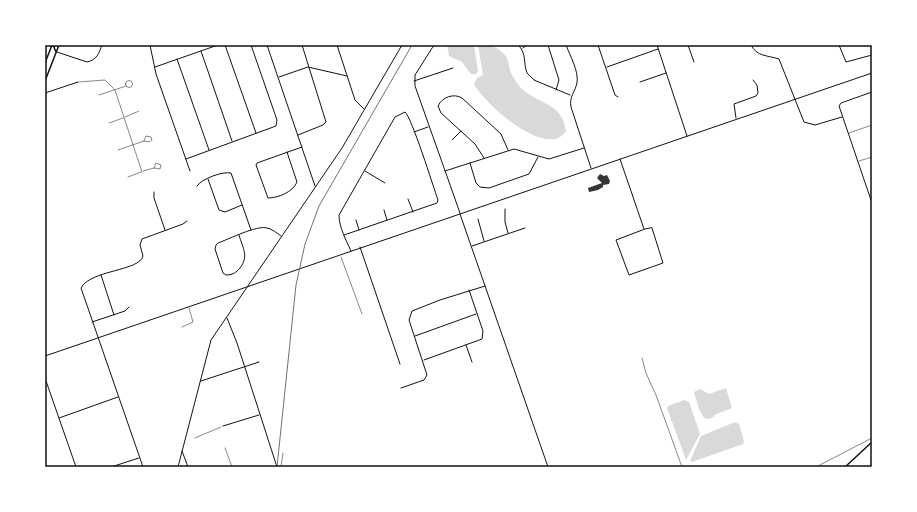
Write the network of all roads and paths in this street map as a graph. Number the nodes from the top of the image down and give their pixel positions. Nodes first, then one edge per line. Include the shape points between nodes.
1 (53, 45) edge
2 (58, 45) edge
3 (102, 45) edge
4 (150, 45) edge
5 (218, 45) edge
6 (225, 45) edge
7 (251, 45) edge
8 (267, 45) edge
9 (302, 45) edge
10 (337, 45) edge
11 (402, 45) edge
12 (434, 45) edge
13 (518, 45) edge
14 (527, 45) edge
15 (548, 45) edge
16 (566, 45) edge
17 (598, 45) edge
18 (657, 45) edge
19 (688, 45) edge
20 (751, 45) edge
21 (839, 45) edge
22 (522, 49) junction
23 (658, 49) junction
24 (201, 51) junction
25 (56, 52) junction
26 (872, 55) edge
27 (177, 59) junction
28 (694, 62) dead end
29 (45, 63) edge
30 (154, 67) junction
31 (308, 67) junction
32 (606, 67) junction
33 (453, 68) dead end
34 (666, 73) junction
35 (872, 73) edge
36 (347, 76) junction
37 (278, 77) junction
38 (753, 80) dead end
39 (45, 81) edge
40 (414, 81) junction
41 (78, 82) joint
42 (640, 82) dead end
43 (126, 86) dead end
44 (115, 90) junction
45 (556, 90) junction
46 (872, 92) edge
47 (45, 93) edge
48 (99, 95) dead end
49 (571, 96) junction
50 (618, 97) dead end
51 (794, 99) junction
52 (365, 109) junction
53 (139, 111) dead end
54 (842, 116) junction
55 (124, 117) junction
56 (736, 119) junction
57 (109, 123) dead end
58 (872, 125) edge
59 (429, 126) junction
60 (461, 131) junction
61 (414, 132) junction
62 (848, 133) junction
63 (256, 134) junction
64 (298, 135) junction
65 (687, 136) junction
66 (452, 140) dead end
67 (144, 141) dead end
68 (232, 142) junction
69 (133, 144) junction
70 (302, 147) junction
71 (584, 148) junction
72 (118, 150) dead end
73 (209, 150) junction
74 (508, 150) junction
75 (288, 152) junction
76 (538, 156) junction
77 (872, 156) edge
78 (484, 158) junction
79 (620, 158) junction
80 (186, 159) junction
81 (858, 162) junction
82 (470, 163) junction
83 (154, 168) dead end
84 (591, 168) junction
85 (190, 171) dead end
86 (364, 171) junction
87 (445, 171) junction
88 (142, 172) junction
89 (128, 177) dead end
90 (208, 179) junction
91 (385, 183) dead end
92 (196, 186) dead end
93 (315, 187) junction
94 (154, 192) dead end
95 (408, 199) dead end
96 (872, 203) edge
97 (242, 205) junction
98 (505, 208) dead end
99 (384, 210) dead end
100 (413, 212) junction
101 (460, 214) junction
102 (478, 219) dead end
103 (356, 220) dead end
104 (187, 221) dead end
105 (387, 221) junction
106 (525, 228) dead end
107 (645, 229) junction
108 (165, 230) junction
109 (359, 230) junction
110 (251, 231) junction
111 (508, 234) junction
112 (239, 235) junction
113 (344, 235) junction
114 (281, 236) junction
115 (484, 242) junction
116 (471, 246) junction
117 (360, 247) junction
118 (350, 251) junction
119 (340, 254) junction
120 (101, 275) junction
121 (247, 286) junction
122 (485, 286) junction
123 (469, 290) junction
124 (188, 306) junction
125 (129, 307) dead end
126 (114, 314) junction
127 (362, 314) dead end
128 (477, 314) junction
129 (226, 317) junction
130 (92, 322) junction
131 (182, 327) dead end
132 (415, 336) junction
133 (97, 338) junction
134 (466, 345) junction
135 (45, 356) edge
136 (642, 358) dead end
137 (423, 360) junction
138 (259, 362) dead end
139 (472, 362) dead end
140 (400, 364) dead end
141 (243, 366) junction
142 (45, 378) edge
143 (200, 381) junction
144 (401, 388) dead end
145 (118, 397) junction
146 (259, 416) junction
147 (58, 418) junction
148 (223, 426) joint
149 (195, 438) dead end
150 (872, 438) edge
151 (872, 442) edge
152 (225, 448) dead end
153 (182, 451) junction
154 (283, 453) dead end
155 (139, 458) junction
156 (76, 467) edge
157 (111, 467) edge
158 (143, 467) edge
159 (178, 467) edge
160 (188, 467) edge
161 (232, 467) edge
162 (277, 467) edge
163 (281, 467) edge
164 (548, 467) edge
165 (682, 467) edge
166 (816, 467) edge
167 (845, 467) edge

1 - 25 main road
1 - 29 main road
2 - 25 main road
3 - 25 street via 98,56 87,62
4 - 30 street
5 - 24 street
6 - 63 street
7 - 63 street via 278,124
8 - 37 street
9 - 31 street
10 - 36 street
11 - 52 street
12 - 40 street via 415,75
13 - 22 street
14 - 22 street
15 - 45 street via 559,80
16 - 49 street via 577,77 577,85
17 - 32 street
18 - 23 street
19 - 28 street
20 - 51 street via 761,56 779,58
21 - 26 street via 846,62
22 - 45 street via 527,73 534,80
23 - 32 street
23 - 34 street
24 - 27 street
24 - 68 street
25 - 39 main road
27 - 30 street
27 - 73 street
30 - 80 street
31 - 36 street
31 - 37 street
31 - 64 street via 325,119 323,125
32 - 50 street via 615,95
33 - 40 street
34 - 42 street
34 - 65 street
35 - 51 street
36 - 52 street via 355,100
37 - 64 street
38 - 56 street via 758,93 734,104
40 - 59 street
41 - 44 lane via 105,80
41 - 47 street
43 - 44 lane
44 - 48 lane
44 - 55 lane
45 - 49 street
46 - 54 street via 841,103 839,108
49 - 71 street via 571,107
51 - 54 street via 802,119 809,125 815,126
51 - 56 street
52 - 93 street
53 - 55 lane
54 - 62 street
55 - 57 lane
55 - 69 lane
56 - 65 street
58 - 62 lane
59 - 61 street
59 - 87 street
60 - 66 street
60 - 74 street via 441,113 438,106 442,100 455,95 462,98 501,134
60 - 78 street via 478,147
61 - 86 street via 408,114 405,112 397,115
61 - 100 street via 438,200 434,205
62 - 81 street
63 - 68 street
64 - 70 street
65 - 79 street
67 - 69 lane
68 - 73 street
69 - 72 lane
69 - 88 lane
70 - 75 street
70 - 93 street
71 - 76 street via 549,159
71 - 84 street
73 - 80 street
74 - 76 street via 518,148
74 - 78 street
75 - 75 street via 256,165 268,198 289,192 297,182
76 - 82 street via 529,174 489,188 480,187 476,183
77 - 81 lane
78 - 82 street
79 - 84 street
79 - 107 street
80 - 85 street
81 - 96 street
82 - 87 street
83 - 88 lane
84 - 101 street
86 - 91 street
86 - 113 street via 339,215
87 - 101 street
88 - 89 lane
90 - 92 street
90 - 97 street via 230,174
90 - 97 street via 219,210 225,212
93 - 114 street
94 - 108 street
95 - 100 street
97 - 110 street
98 - 111 street
99 - 105 street
100 - 105 street
101 - 116 street
101 - 117 street
102 - 115 street
103 - 109 street
104 - 108 street
105 - 109 street
106 - 111 street
107 - 107 street via 616,240 628,275 663,263 653,230
108 - 120 street via 142,239 140,245 143,256 139,262
109 - 113 street
110 - 112 street
110 - 114 street via 268,228
111 - 115 street
112 - 112 street via 245,261 237,272 226,275 215,247 218,243
113 - 118 street
114 - 121 street
115 - 116 street
116 - 122 street
117 - 118 street
117 - 140 street
118 - 119 street
119 - 121 street
119 - 127 path
120 - 126 street
120 - 130 street via 81,288
121 - 124 street
121 - 129 street
122 - 123 street
122 - 164 street
123 - 128 street
123 - 132 street via 412,311 409,320
124 - 131 lane via 193,322
124 - 133 street
125 - 126 street
126 - 130 street
128 - 132 street
128 - 134 street via 484,336 480,341
129 - 141 street
129 - 143 street via 211,340
130 - 133 street
132 - 137 street
133 - 135 street
133 - 145 street
134 - 137 street
134 - 139 street
136 - 165 path
137 - 144 street via 427,371 426,378
138 - 141 street
141 - 143 street
141 - 146 street
142 - 147 street
143 - 153 street
145 - 147 street
145 - 155 street
146 - 148 street
146 - 162 street
147 - 156 street
148 - 149 path
150 - 166 path
151 - 167 main road
152 - 161 path
153 - 159 street
153 - 160 street
154 - 163 lane
155 - 157 street
155 - 158 street

